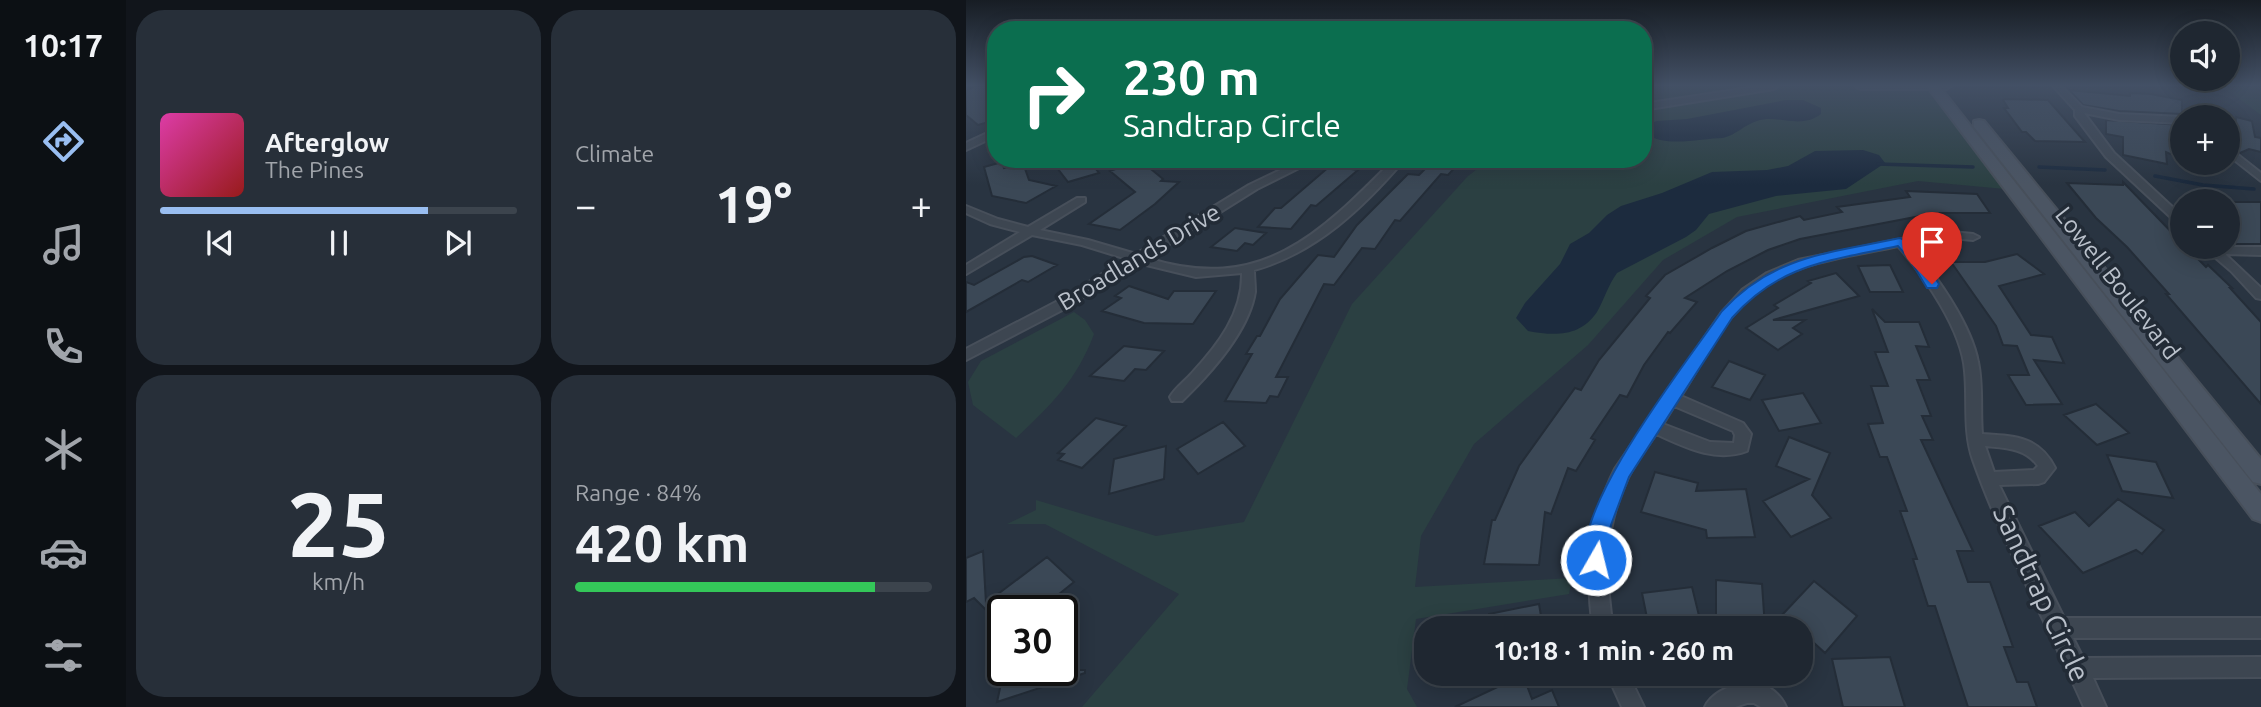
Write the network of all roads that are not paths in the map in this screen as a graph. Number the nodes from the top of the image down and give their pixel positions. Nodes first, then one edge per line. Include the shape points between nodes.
1 (1958, 119) edge
2 (1974, 119) edge
3 (2082, 119) edge
4 (987, 135) edge
5 (966, 137) edge
6 (979, 138) junction
7 (966, 147) edge
8 (2240, 160) edge
9 (1293, 168) edge
10 (1390, 168) edge
11 (2261, 178) edge
12 (1081, 200) dead end
13 (966, 209) edge
14 (2170, 211) edge
15 (1033, 230) junction
16 (1973, 237) dead end
17 (1900, 242) junction
18 (2240, 250) edge
19 (2261, 251) edge
20 (1139, 258) junction
21 (2224, 259) edge
22 (1248, 267) junction
23 (966, 270) edge
24 (2261, 295) edge
25 (966, 355) edge
26 (1177, 397) dead end
27 (1671, 398) junction
28 (1653, 426) junction
29 (1974, 439) junction
30 (2261, 475) edge
31 (1989, 480) junction
32 (2261, 512) edge
33 (1600, 616) edge
34 (2059, 628) junction
35 (2261, 628) edge
36 (2261, 667) edge
37 (2078, 668) junction
38 (1623, 686) edge
39 (1633, 707) edge
40 (1716, 707) edge
41 (1775, 707) edge
42 (2095, 707) edge

1 - 32 main road, Lowell Boulevard
2 - 30 main road, Lowell Boulevard
3 - 14 street via 2110,155
4 - 6 street
5 - 6 street
6 - 7 street
8 - 11 street
9 - 20 street, Broadlands Drive via 1253,187
10 - 22 street via 1317,237 1290,253
12 - 15 street
13 - 15 street
15 - 20 street
15 - 23 street
16 - 17 street via 1941,234
17 - 27 street via 1802,263 1772,276 1739,300
17 - 29 street, Sandtrap Circle via 1921,266 1971,359
18 - 19 street
20 - 22 street via 1203,273
20 - 25 street, Broadlands Drive
21 - 24 street
22 - 26 street via 1248,292 1232,327 1210,361
27 - 28 street
27 - 28 street via 1738,427 1744,434 1741,447 1720,452
28 - 33 street via 1620,474 1601,525 1596,560
29 - 31 street, Sandtrap Circle
29 - 31 street, Sandtrap Circle via 2022,445 2041,456 2047,468 2039,477
31 - 34 street, Sandtrap Circle
34 - 35 street
34 - 37 street, Sandtrap Circle
36 - 37 street
37 - 42 street, Sandtrap Circle
38 - 39 street
40 - 41 street via 1737,693 1752,691

